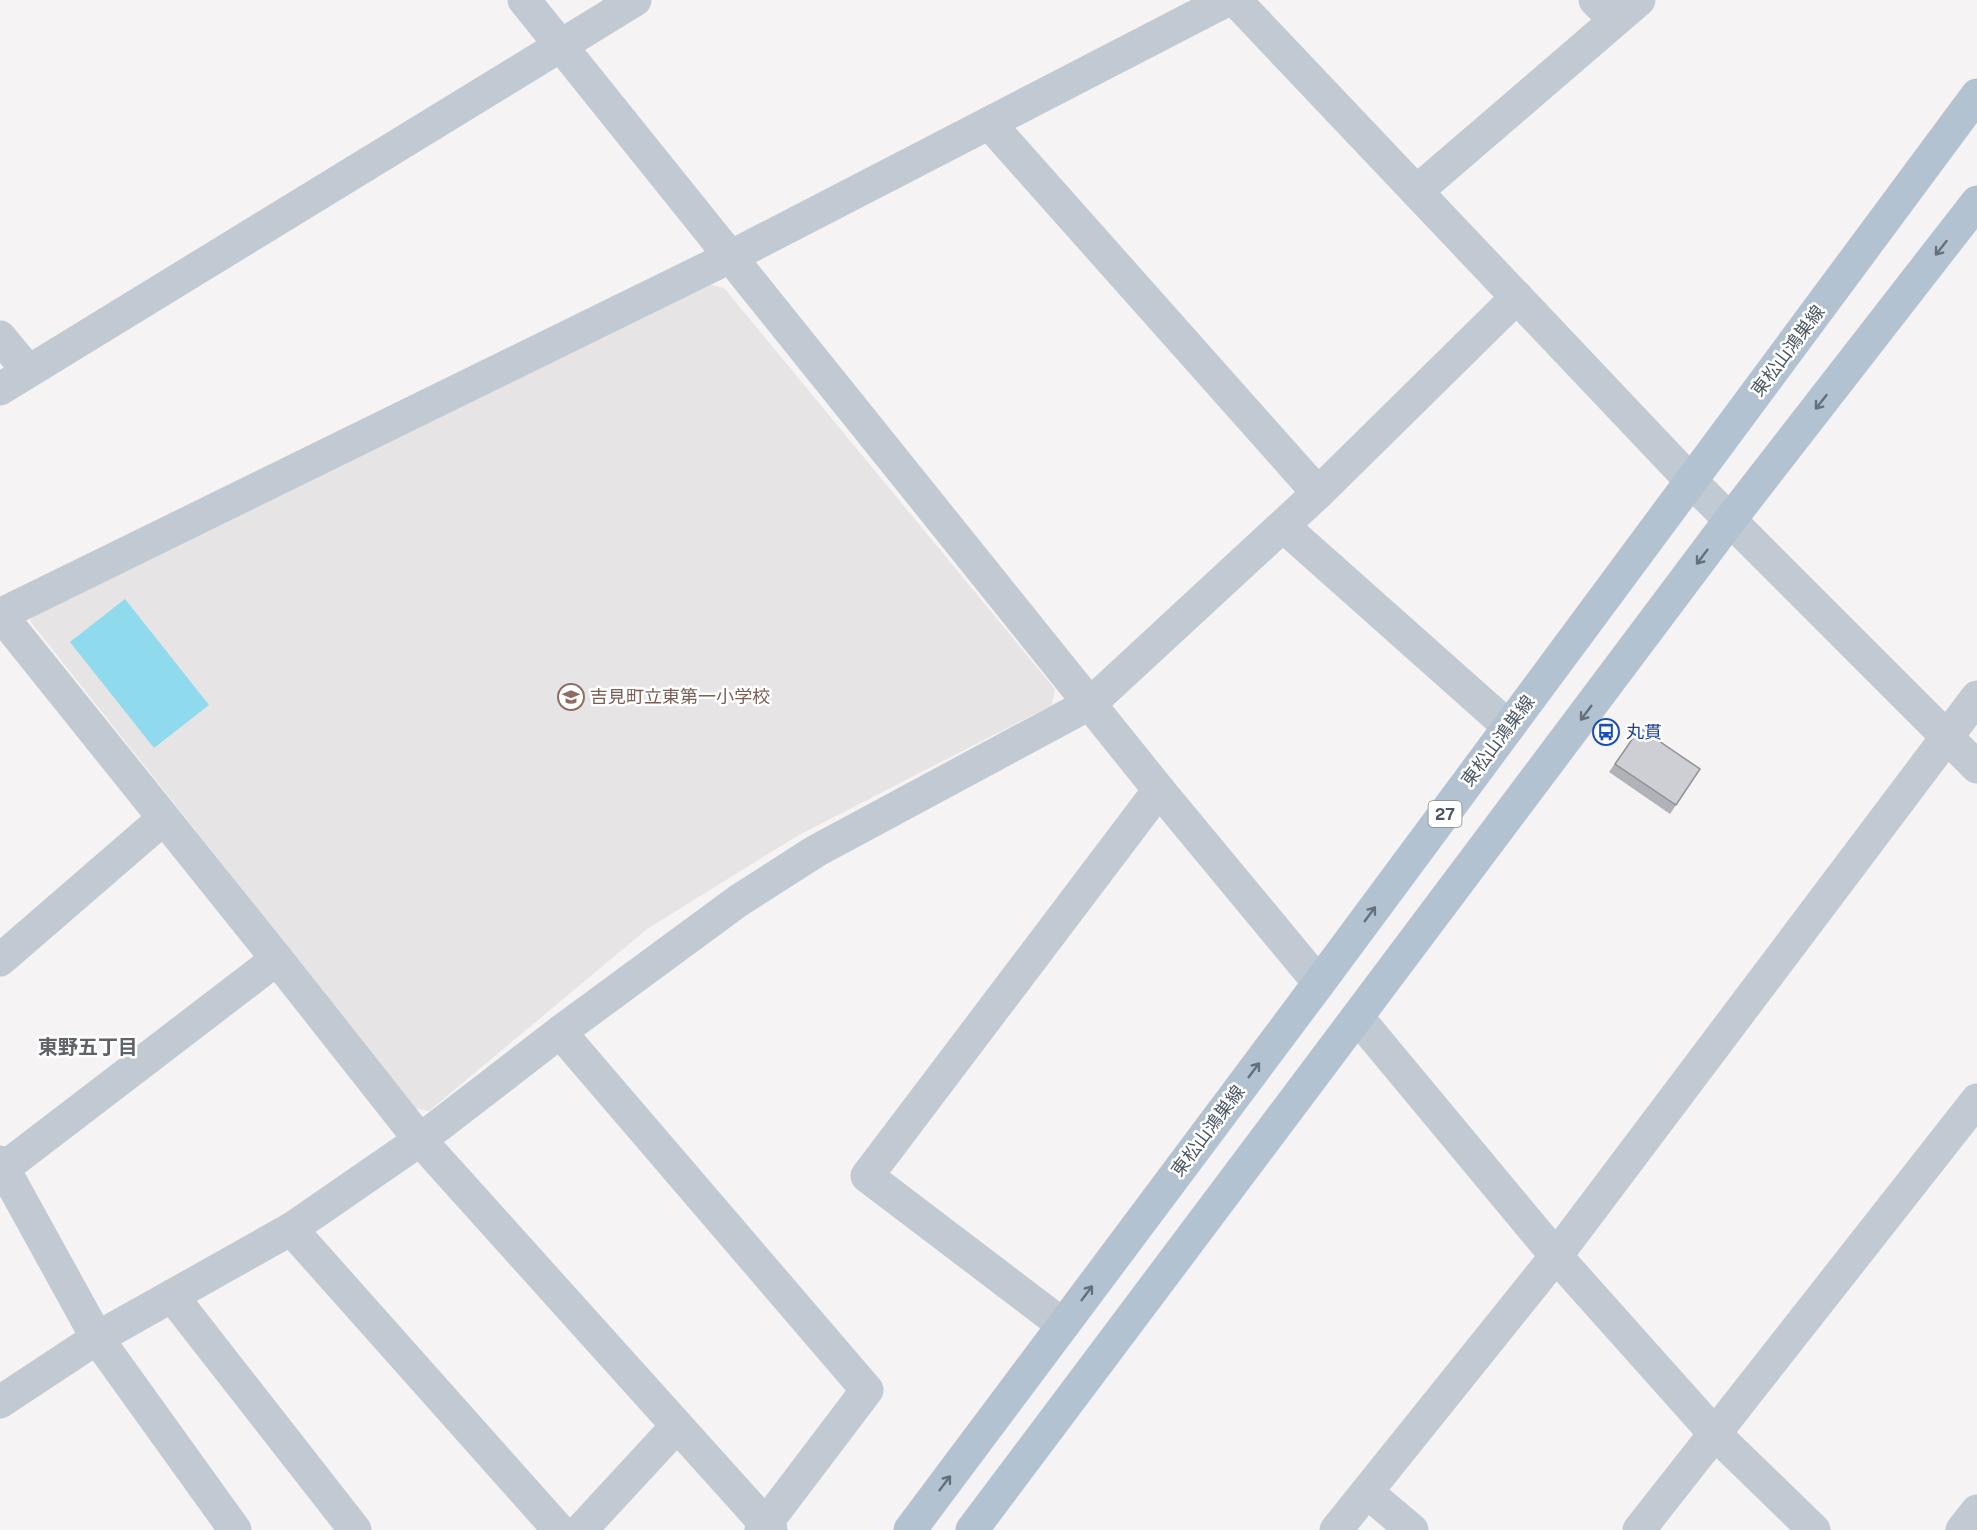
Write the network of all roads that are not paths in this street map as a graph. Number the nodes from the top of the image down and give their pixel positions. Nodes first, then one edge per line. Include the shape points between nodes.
1 (524, 0) edge
2 (635, 0) edge
3 (1227, 0) edge
4 (1235, 0) edge
5 (1616, 7) edge
6 (560, 44) junction
7 (1977, 95) edge
8 (989, 123) junction
9 (1417, 191) junction
10 (1977, 202) edge
11 (730, 257) junction
12 (1517, 297) junction
13 (0, 337) edge
14 (28, 371) junction
15 (0, 389) edge
16 (1691, 481) junction
17 (1318, 494) junction
18 (1730, 520) junction
19 (1283, 526) junction
20 (0, 614) edge
21 (1977, 697) edge
22 (1091, 703) junction
23 (1509, 727) junction
24 (1947, 736) junction
25 (1977, 767) edge
26 (1160, 790) junction
27 (163, 819) junction
28 (277, 959) junction
29 (0, 960) edge
30 (1319, 983) junction
31 (1358, 1018) junction
32 (560, 1032) junction
33 (1977, 1100) edge
34 (420, 1140) junction
35 (2, 1165) edge
36 (291, 1229) junction
37 (1556, 1256) junction
38 (172, 1296) junction
39 (1063, 1325) junction
40 (97, 1338) junction
41 (0, 1402) edge
42 (677, 1426) junction
43 (1714, 1434) junction
44 (1367, 1492) junction
45 (1977, 1511) edge
46 (766, 1528) edge
47 (235, 1530) edge
48 (355, 1530) edge
49 (559, 1530) edge
50 (581, 1530) edge
51 (910, 1530) edge
52 (972, 1530) edge
53 (1336, 1530) edge
54 (1412, 1530) edge
55 (1639, 1530) edge
56 (1814, 1530) edge
57 (1962, 1530) edge

1 - 6 street
2 - 6 street
3 - 8 street
4 - 9 street
5 - 9 street
6 - 11 street
6 - 14 street
7 - 16 main road, 東松山鴻巣線 / 27
8 - 11 street
8 - 17 street
9 - 12 street
10 -> 18 main road
11 - 20 street
11 - 22 street
12 - 16 street
12 - 17 street
13 - 14 street
14 - 15 street
16 - 18 street
16 - 23 main road, 東松山鴻巣線 / 27
17 - 19 street
18 - 24 street
18 -> 31 main road
19 - 22 street
19 - 23 street
20 - 27 street
21 - 24 street
22 - 26 street
22 - 32 street via 816,851 738,901
30 -> 23 main road, 東松山鴻巣線 / 27
24 - 25 street
24 - 37 street
26 - 30 street
26 - 39 street via 867,1176
27 - 28 street
27 - 29 street
28 - 34 street
28 - 35 street
39 -> 30 main road, 東松山鴻巣線 / 27
31 - 37 street
31 - 52 main road
32 - 34 street
32 - 46 street via 867,1390
33 - 43 street
34 - 36 street
34 - 42 street
35 - 40 street
36 - 38 street
36 - 49 street
37 - 43 street
37 - 44 street
38 - 40 street
38 - 48 street
51 -> 39 main road, 東松山鴻巣線 / 27
40 - 41 street
40 - 47 street
42 - 46 street
42 - 50 street
43 - 55 street
43 - 56 street
44 - 53 street
44 - 54 street
45 - 57 street

